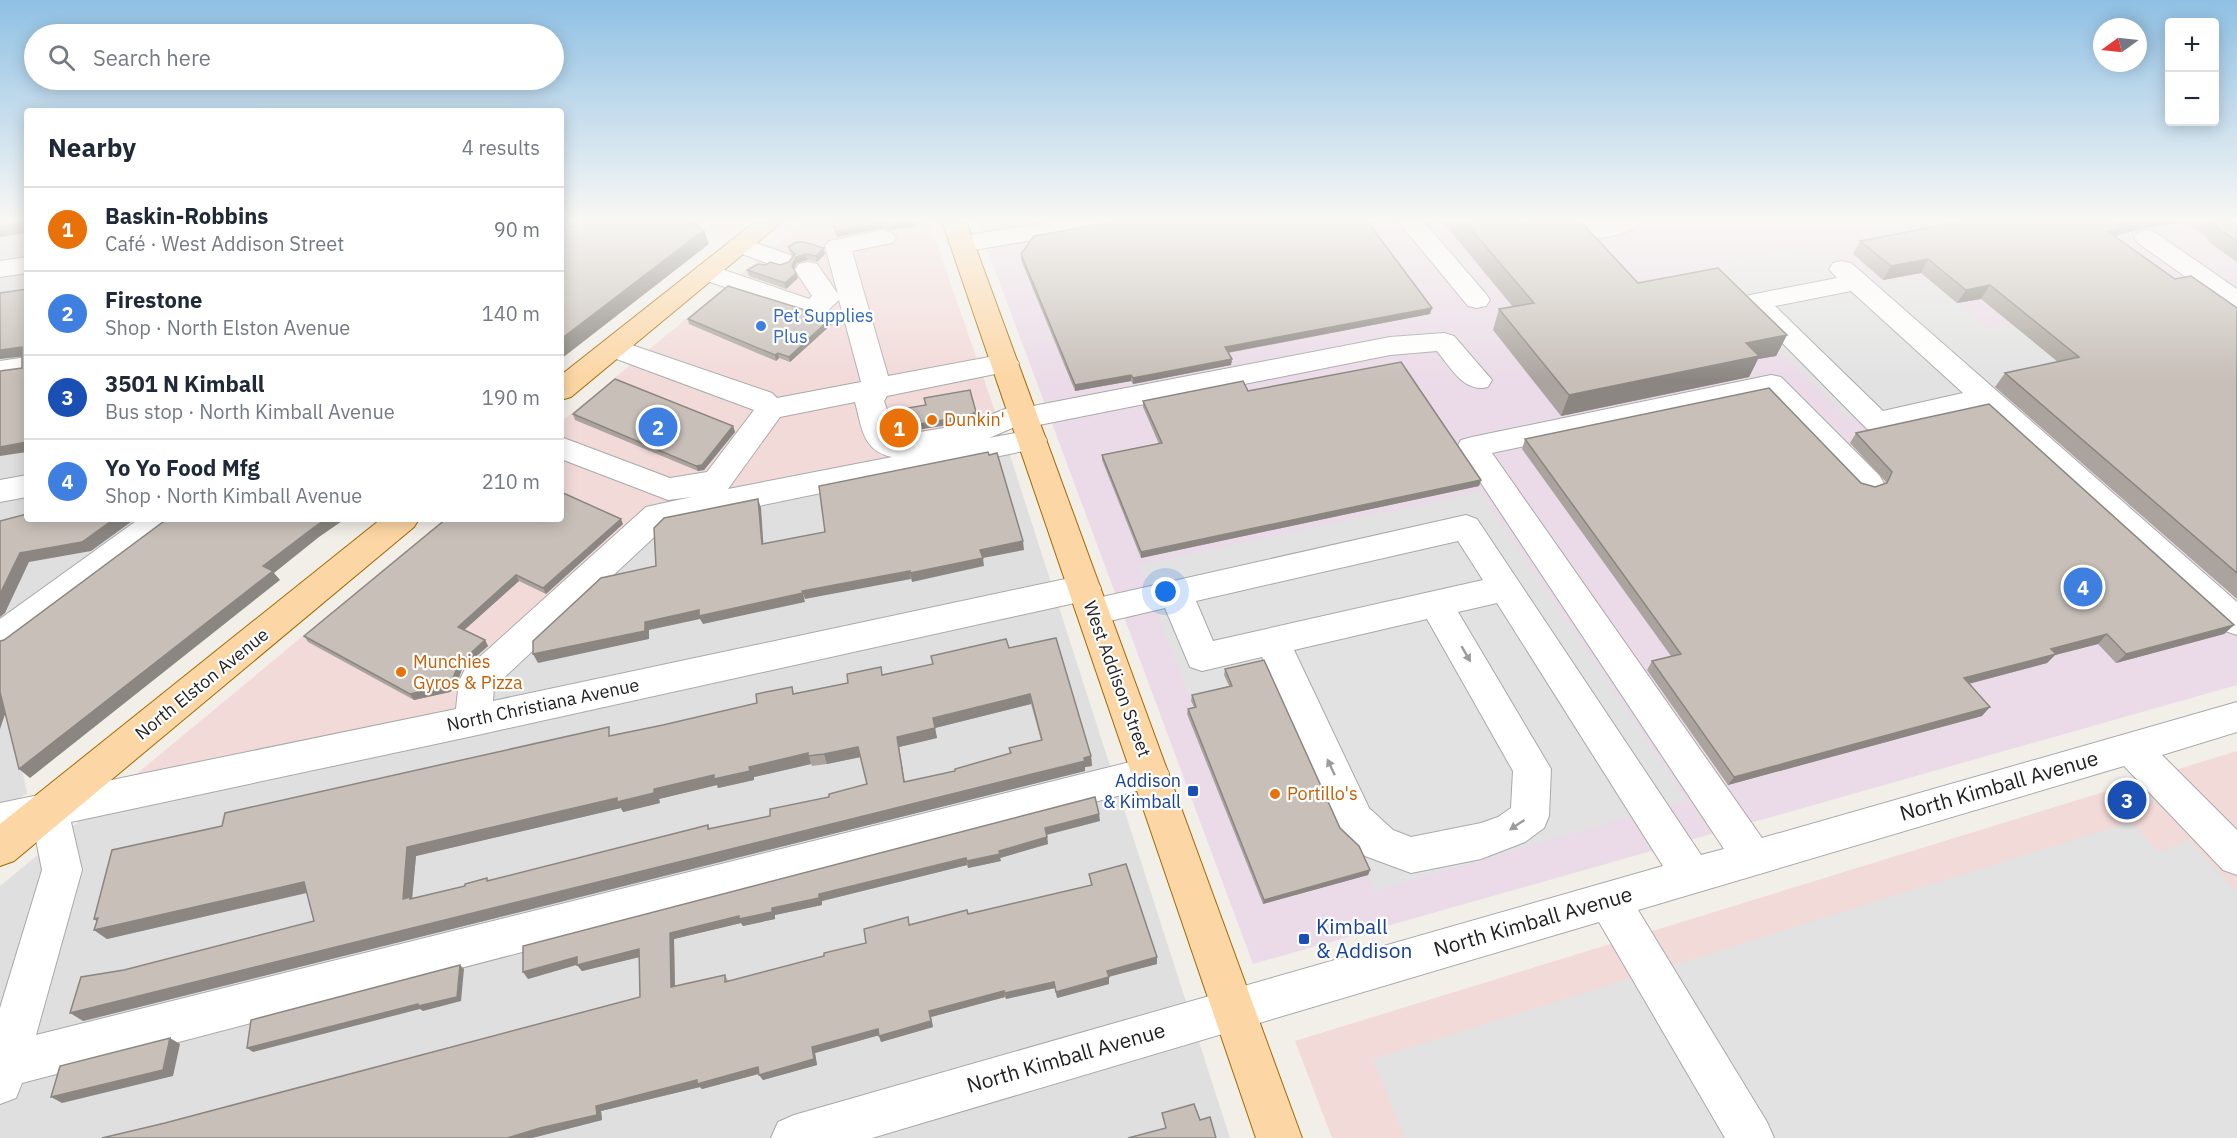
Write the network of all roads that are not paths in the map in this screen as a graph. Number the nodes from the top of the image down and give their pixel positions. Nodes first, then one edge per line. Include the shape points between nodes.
1 (704, 274) edge
2 (713, 274) edge
3 (811, 274) edge
4 (846, 274) edge
5 (973, 274) edge
6 (1455, 274) edge
7 (2199, 274) edge
8 (1477, 300) dead end
9 (2237, 301) edge
10 (613, 348) junction
11 (1005, 363) junction
12 (24, 366) edge
13 (0, 370) edge
14 (1478, 380) dead end
15 (564, 388) edge
16 (877, 388) junction
17 (1987, 398) junction
18 (770, 409) junction
19 (1026, 423) junction
20 (564, 448) edge
21 (1868, 483) edge
22 (24, 487) edge
23 (0, 491) edge
24 (158, 522) edge
25 (400, 522) edge
26 (1506, 588) junction
27 (1176, 593) junction
28 (1089, 600) junction
29 (1436, 604) junction
30 (2237, 622) edge
31 (0, 637) edge
32 (1272, 641) junction
33 (2237, 717) edge
34 (473, 721) junction
35 (2131, 748) junction
36 (1150, 773) junction
37 (49, 809) junction
38 (0, 820) edge
39 (0, 848) edge
40 (2237, 857) edge
41 (1753, 858) junction
42 (1692, 876) junction
43 (1609, 900) junction
44 (1234, 1010) junction
45 (2, 1073) edge
46 (794, 1138) edge
47 (1279, 1138) edge
48 (1751, 1138) edge

1 - 10 main road
2 - 3 street via 813,309 827,298
4 - 16 street
5 - 11 main road, West Addison Street
6 - 8 street
7 - 9 street
10 - 15 main road
10 - 18 street via 762,400
11 - 16 street
11 - 19 main road, West Addison Street
12 - 13 street
14 - 19 street via 1444,342 1390,346 1208,380
16 - 18 street
16 - 19 street via 869,400 881,440 891,447
17 - 17 street via 1850,276 1755,302 1876,422
17 - 30 street
18 - 20 street via 717,482 668,489
19 - 28 main road, West Addison Street
19 - 34 street via 657,515 477,681
21 - 41 street via 1771,384 1472,447
22 - 23 street
24 - 31 street
25 - 37 main road, North Elston Avenue
26 - 27 street, North Christiana Avenue via 1466,527
26 - 29 street
26 - 42 street
27 - 28 street, North Christiana Avenue
27 - 32 street via 1202,657
28 - 34 street, North Christiana Avenue
28 - 36 main road, West Addison Street
29 - 32 street
29 -> 32 street via 1532,769 1530,816 1511,830 1481,841 1411,855 1379,843 1355,820
33 - 35 street, North Kimball Avenue
34 - 37 street, North Christiana Avenue
35 - 40 street
35 - 41 street, North Kimball Avenue
36 - 44 main road, West Addison Street
36 - 45 street
37 - 38 street, North Christiana Avenue
37 - 39 main road, North Elston Avenue
37 - 45 street via 62,870
41 - 42 street, North Kimball Avenue
42 - 43 street, North Kimball Avenue
43 - 44 street, North Kimball Avenue
43 - 48 street
44 - 46 street, North Kimball Avenue
44 - 47 main road, West Addison Street

